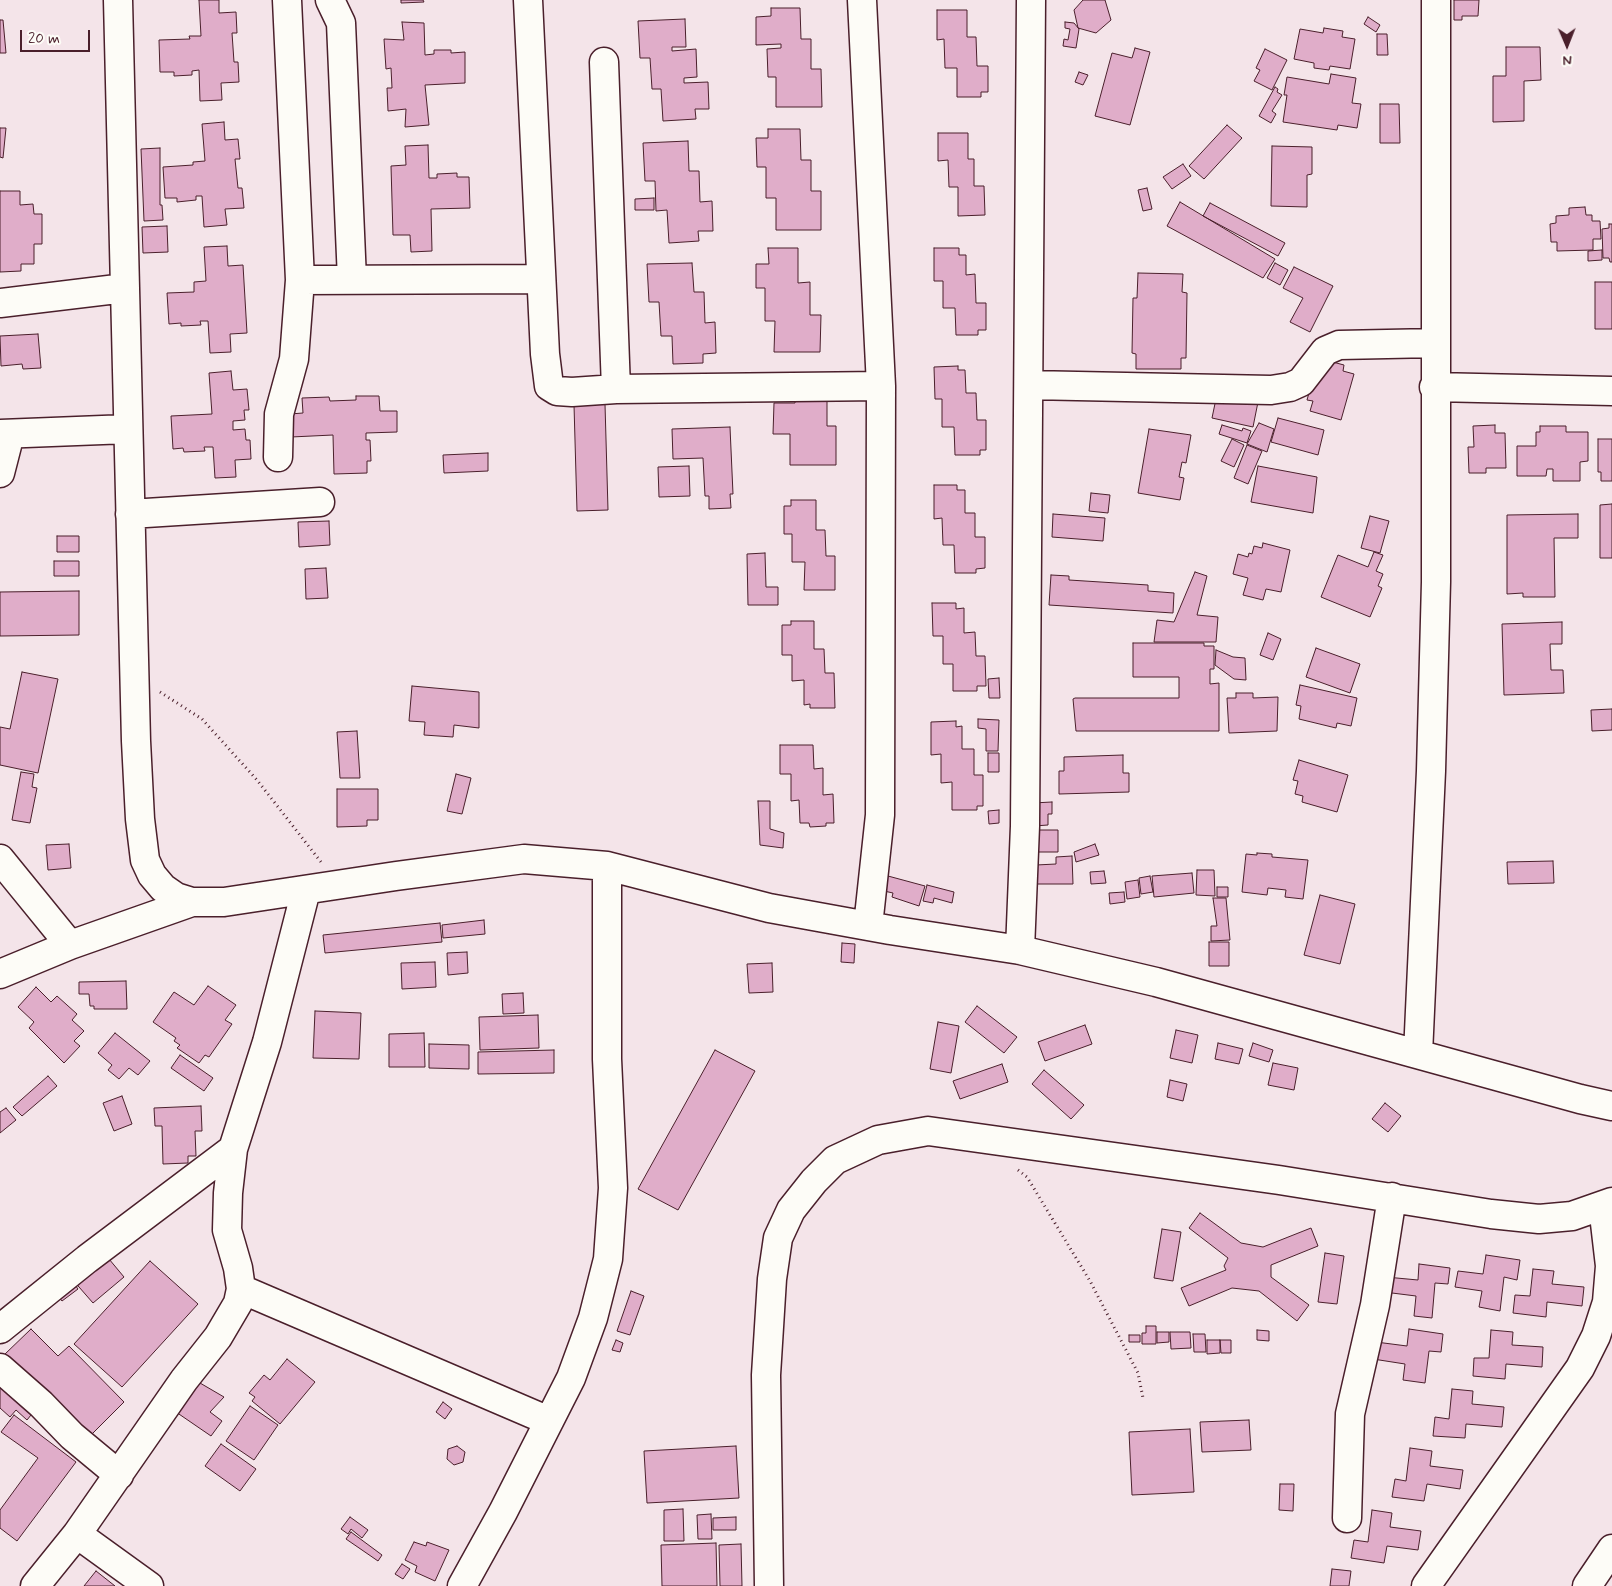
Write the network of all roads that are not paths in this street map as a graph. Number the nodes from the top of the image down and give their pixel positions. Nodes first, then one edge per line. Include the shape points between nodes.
1 (118, 0) edge
2 (287, 0) edge
3 (330, 0) edge
4 (528, 0) edge
5 (862, 0) edge
6 (1031, 0) edge
7 (1436, 0) edge
8 (604, 62) dead end
9 (541, 279) junction
10 (300, 280) junction
11 (352, 280) junction
12 (125, 288) junction
13 (0, 303) edge
14 (1435, 343) junction
15 (1029, 385) junction
16 (881, 386) junction
17 (1434, 387) junction
18 (616, 389) junction
19 (1612, 391) edge
20 (128, 429) junction
21 (5, 434) edge
22 (278, 457) dead end
23 (0, 473) edge
24 (320, 502) dead end
25 (130, 514) junction
26 (0, 859) edge
27 (607, 866) junction
28 (306, 890) junction
29 (192, 902) junction
30 (868, 926) junction
31 (70, 945) junction
32 (1020, 950) junction
33 (0, 974) edge
34 (1418, 1054) junction
35 (1612, 1106) edge
36 (233, 1149) junction
37 (1392, 1197) junction
38 (1608, 1204) edge
39 (240, 1289) junction
40 (0, 1329) edge
41 (0, 1368) edge
42 (549, 1421) junction
43 (119, 1475) junction
44 (1347, 1518) dead end
45 (77, 1534) junction
46 (1612, 1548) edge
47 (35, 1586) edge
48 (149, 1586) edge
49 (462, 1586) edge
50 (769, 1586) edge
51 (1426, 1586) edge
52 (1587, 1586) edge

1 - 12 street
2 - 10 street
3 - 11 street via 341,23
4 - 9 street
5 - 16 street
6 - 15 street
7 - 14 street
8 - 18 street
9 - 11 street
9 - 18 street via 549,386 557,391 572,392
10 - 11 street
10 - 22 street via 294,359 279,414
12 - 13 street
12 - 20 street
14 - 15 street via 1339,345 1325,351 1301,382 1271,390
14 - 17 street
15 - 32 street via 1025,826
16 - 18 street
16 - 30 street via 880,815
17 - 19 street
17 - 34 street via 1436,582
20 - 21 street
20 - 25 street
21 - 23 street
24 - 25 street
25 - 29 street via 140,819 145,860 163,888
26 - 31 street
27 - 28 street via 524,859
27 - 30 street via 769,908
27 - 42 street via 607,1059 613,1188 608,1258 593,1318 571,1378
28 - 29 street via 242,900
28 - 36 street via 267,1042
29 - 31 street
30 - 32 street
31 - 33 street
32 - 34 street via 1156,982
34 - 35 street
36 - 39 street via 227,1230 238,1268
36 - 40 street
37 - 38 street via 1539,1219 1572,1216
37 - 44 street via 1375,1305 1350,1414
37 - 50 street via 928,1131 878,1140 835,1160 791,1210 778,1238 766,1374
38 - 51 street via 1610,1266 1607,1302 1596,1336 1580,1368
39 - 42 street
39 - 43 street via 231,1318
41 - 43 street
42 - 49 street
43 - 45 street
45 - 47 street
45 - 48 street
46 - 52 street

